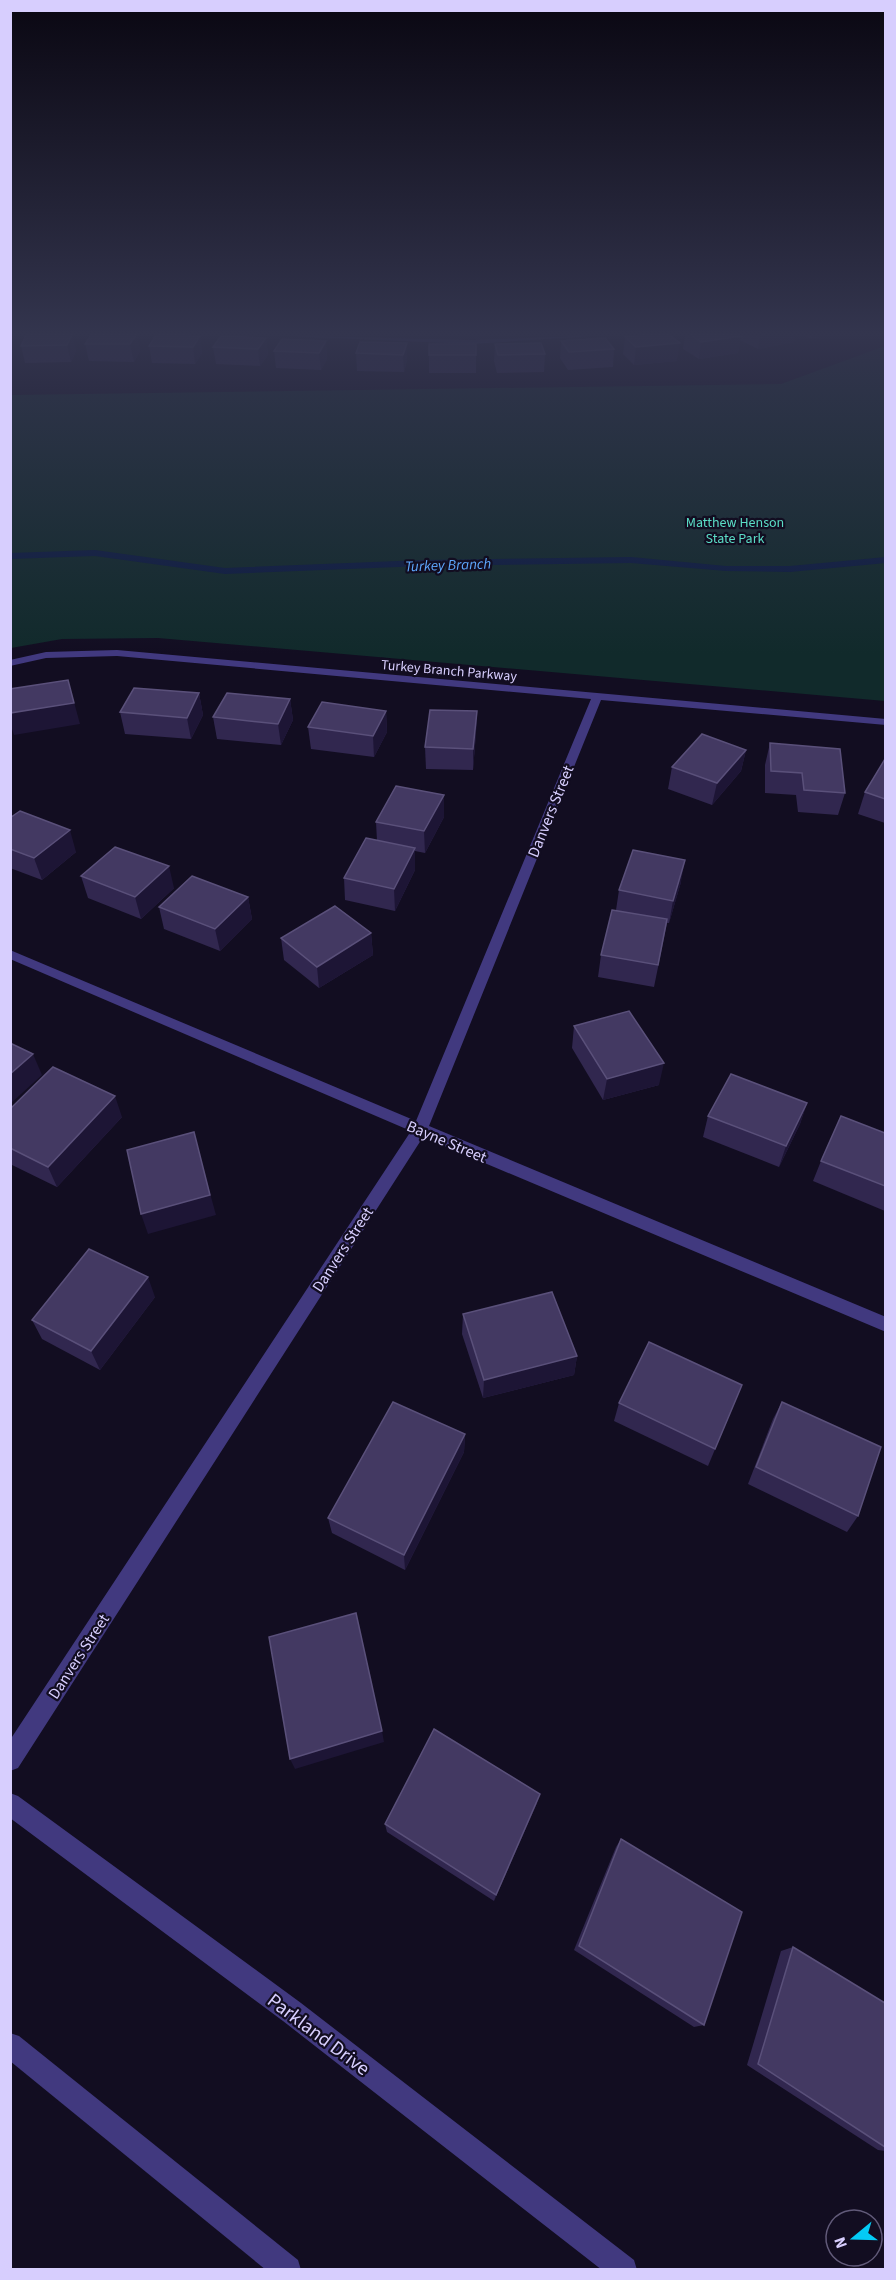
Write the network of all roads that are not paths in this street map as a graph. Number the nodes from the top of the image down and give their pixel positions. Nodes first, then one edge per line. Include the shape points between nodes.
1 (10, 663) edge
2 (597, 696) junction
3 (885, 722) edge
4 (10, 954) edge
5 (420, 1129) junction
6 (885, 1325) edge
7 (10, 1760) edge
8 (10, 1804) edge
9 (10, 2045) edge
10 (288, 2270) edge
11 (624, 2270) edge

1 - 2 street, Turkey Branch Parkway via 46,655 117,653
2 - 3 street, Turkey Branch Parkway
2 - 5 street, Danvers Street
4 - 5 street, Bayne Street
5 - 6 street, Bayne Street
5 - 7 street, Danvers Street
8 - 11 street, Parkland Drive via 292,2012
9 - 10 street

